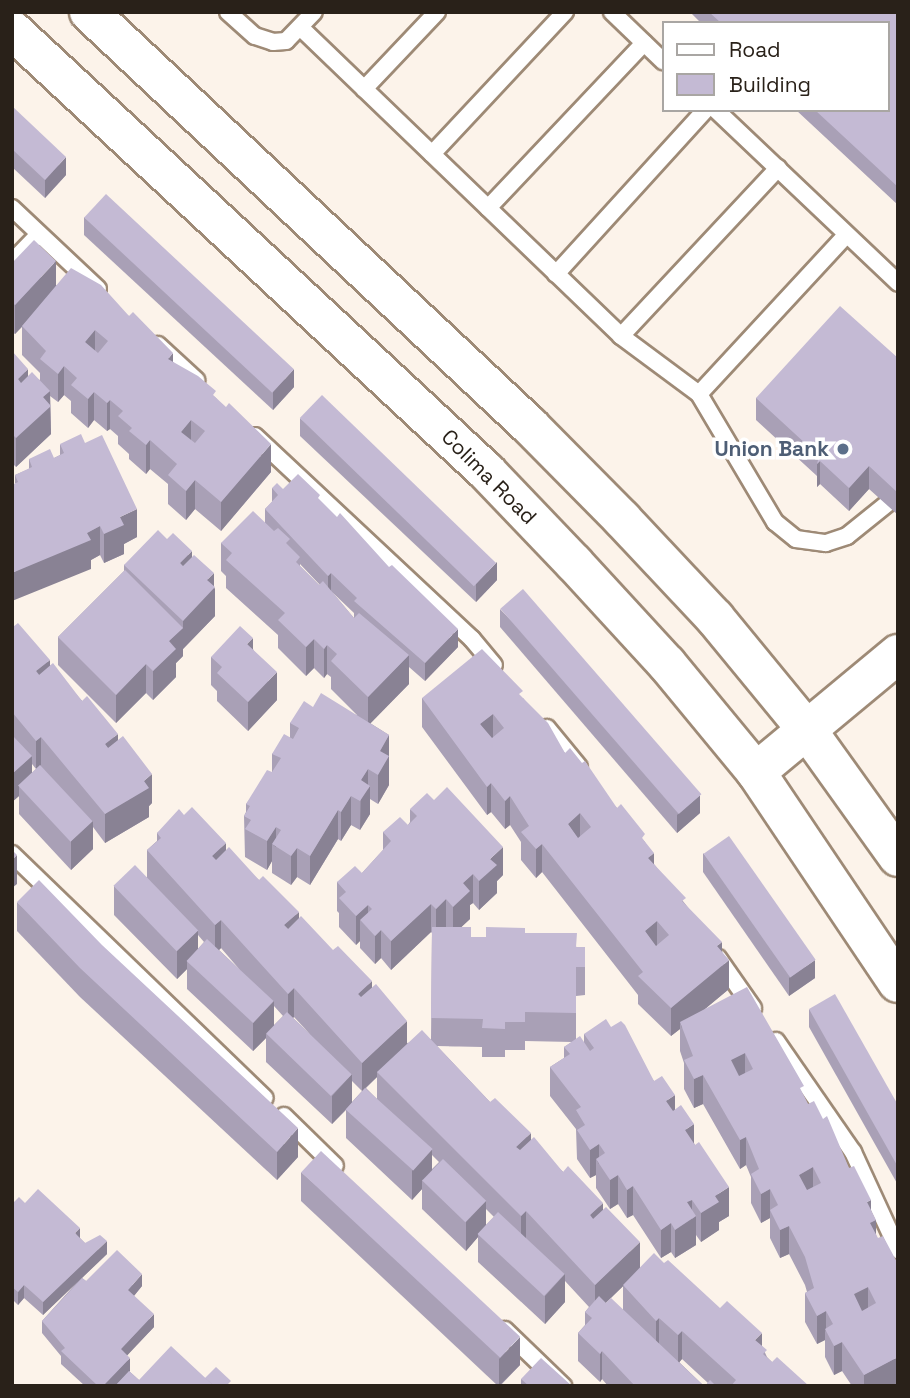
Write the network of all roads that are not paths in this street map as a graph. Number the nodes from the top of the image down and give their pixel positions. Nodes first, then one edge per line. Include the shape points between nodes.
1 (89, 12) edge
2 (228, 12) edge
3 (314, 12) edge
4 (438, 12) edge
5 (565, 12) edge
6 (612, 12) edge
7 (300, 27) junction
8 (12, 30) edge
9 (644, 43) junction
10 (662, 60) edge
11 (365, 89) junction
12 (703, 112) edge
13 (718, 112) edge
14 (432, 154) junction
15 (778, 168) junction
16 (12, 208) edge
17 (488, 208) junction
18 (39, 234) junction
19 (846, 235) junction
20 (12, 262) edge
21 (556, 274) junction
22 (898, 282) edge
23 (110, 300) edge
24 (621, 336) junction
25 (150, 337) edge
26 (210, 394) edge
27 (699, 394) junction
28 (240, 422) edge
29 (887, 504) edge
30 (898, 654) edge
31 (507, 680) edge
32 (533, 712) edge
33 (807, 730) junction
34 (756, 772) junction
35 (594, 784) edge
36 (12, 854) edge
37 (898, 858) edge
38 (705, 939) edge
39 (898, 984) edge
40 (353, 1183) edge
41 (898, 1250) edge
42 (493, 1318) edge
43 (564, 1386) edge

1 - 33 main road via 530,426 715,618
2 - 7 lane via 255,36 273,42 286,41
3 - 7 lane
4 - 11 lane
5 - 14 lane
6 - 9 lane
7 - 11 lane
8 - 34 main road, Colima Road via 487,472 667,664
9 - 10 lane
9 - 17 lane
11 - 14 lane
12 - 21 lane
13 - 15 lane
14 - 17 lane
15 - 19 lane
15 - 24 lane
16 - 18 lane
17 - 21 lane
18 - 20 lane
18 - 23 lane
19 - 22 lane
19 - 27 lane
21 - 24 lane
24 - 27 lane
25 - 26 lane
27 - 29 lane via 775,522 796,539 826,543 848,536
28 - 31 lane via 472,639
30 - 33 main road
32 - 35 lane
33 - 34 main road
33 - 37 main road
34 - 39 main road, Colima Road
36 - 40 lane
38 - 41 lane via 853,1152
42 - 43 lane

